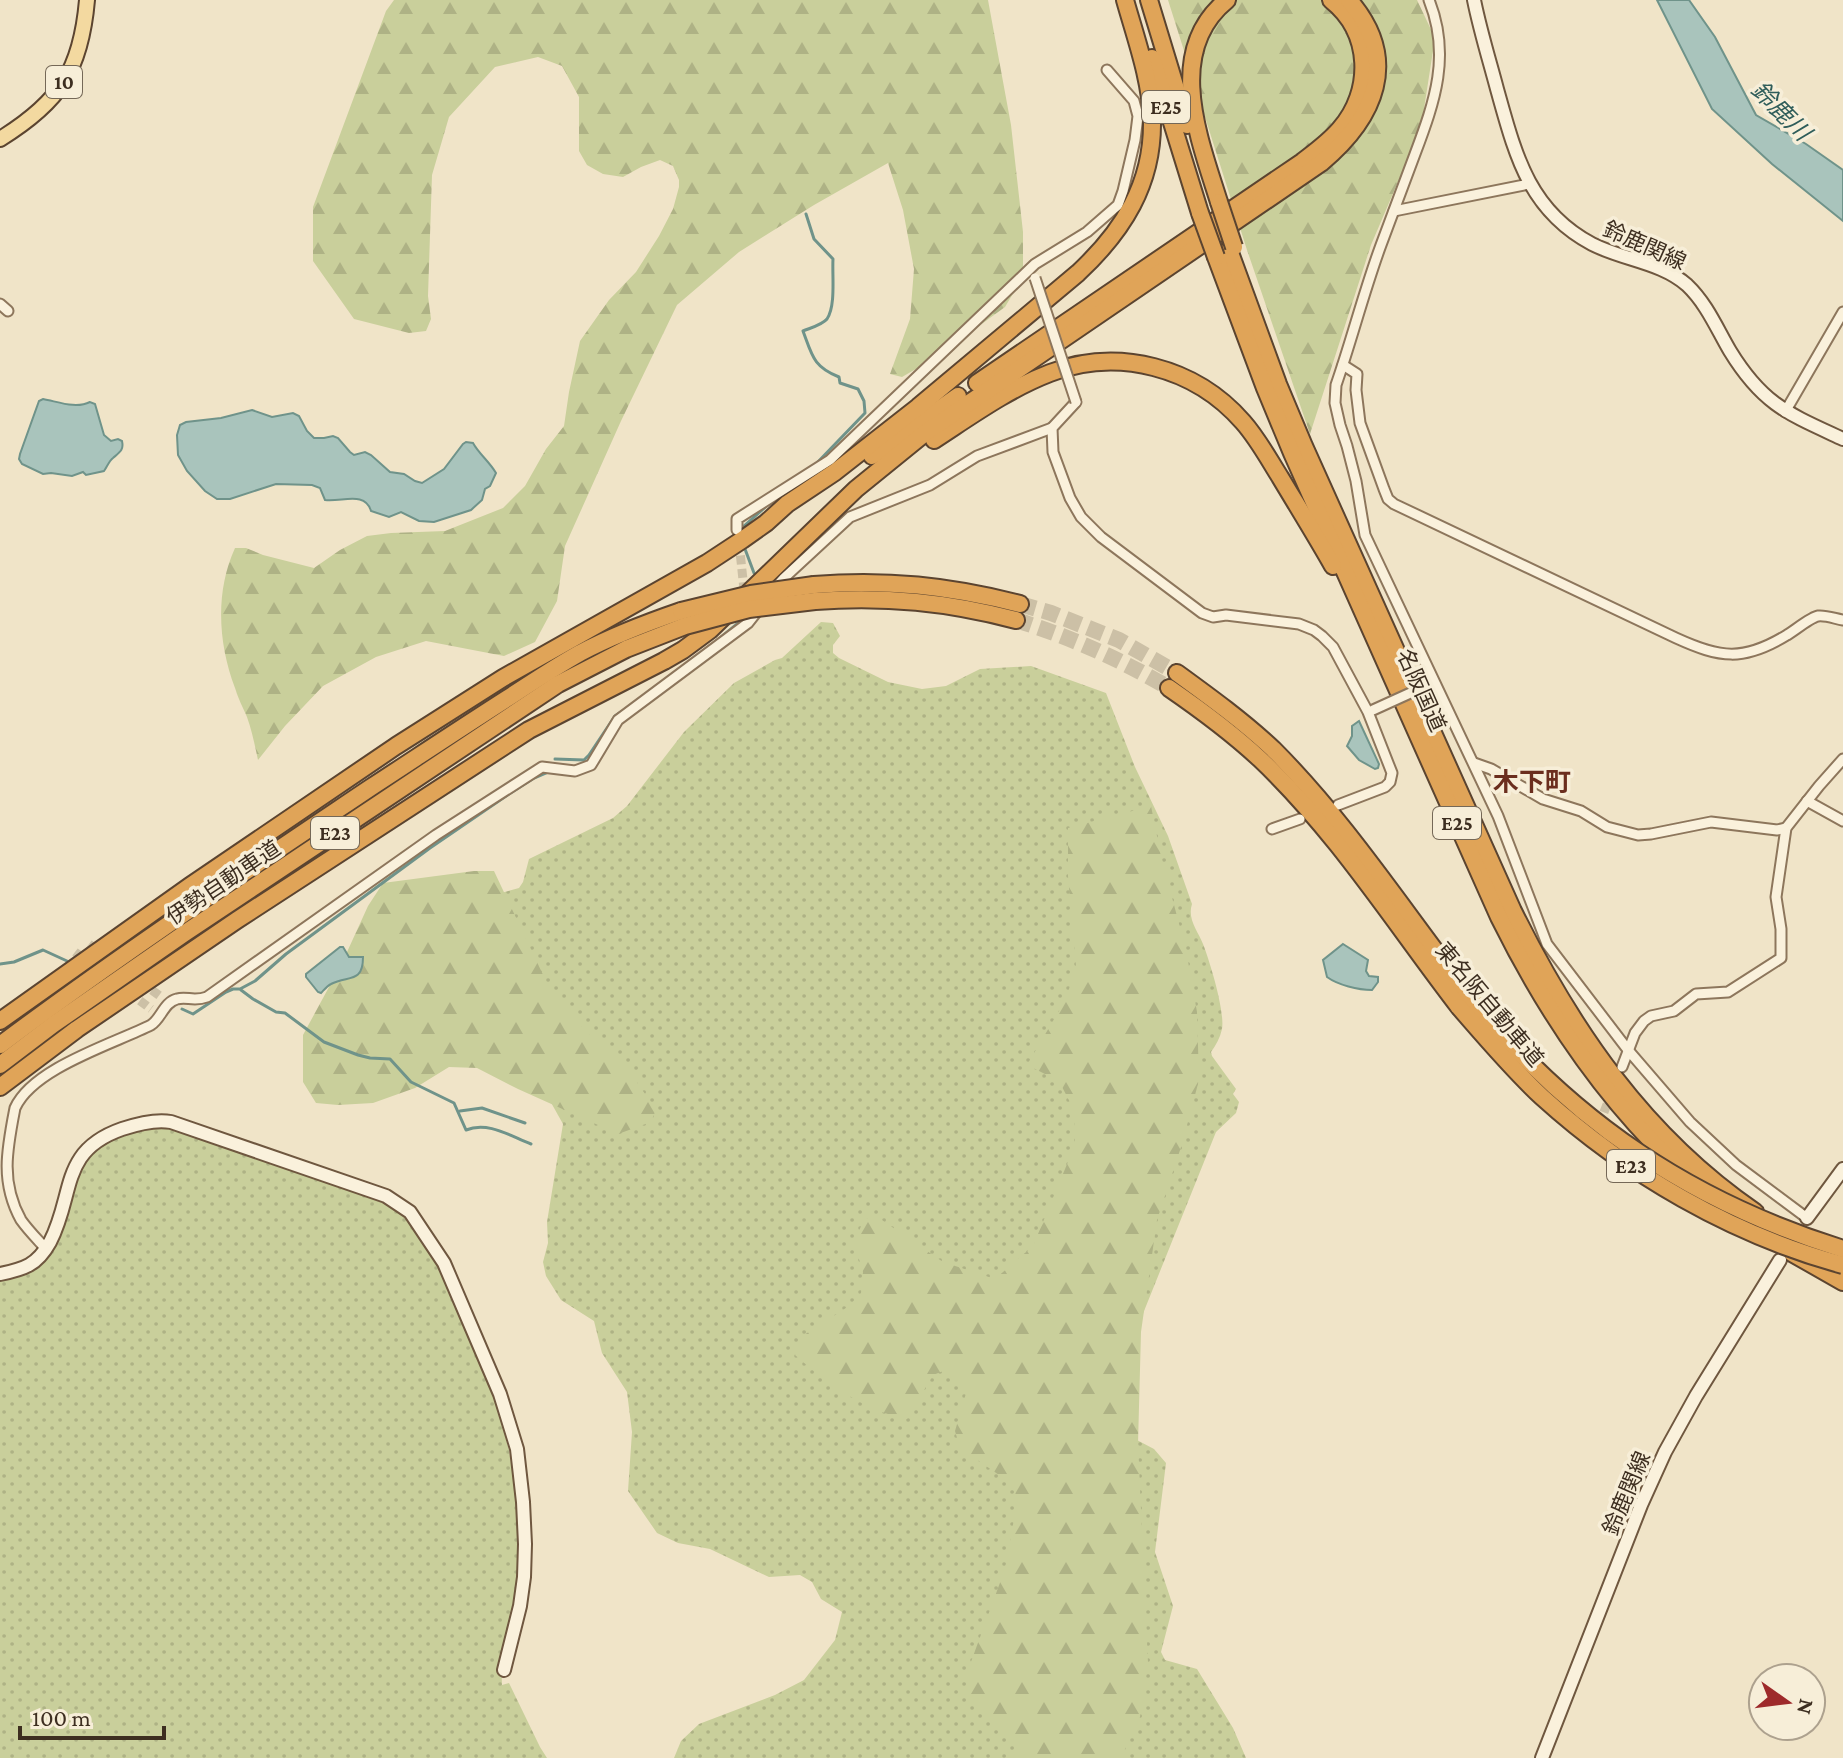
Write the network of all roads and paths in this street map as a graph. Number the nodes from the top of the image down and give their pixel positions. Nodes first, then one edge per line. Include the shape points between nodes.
1 (87, 0) edge
2 (1125, 0) edge
3 (1134, 0) edge
4 (1149, 0) edge
5 (1227, 0) edge
6 (1331, 0) edge
7 (1349, 0) edge
8 (1429, 0) edge
9 (1474, 0) edge
10 (1107, 70) dead end
11 (0, 139) edge
12 (1529, 184) junction
13 (1211, 207) junction
14 (1394, 211) junction
15 (1226, 252) junction
16 (1035, 278) dead end
17 (1843, 312) edge
18 (1343, 365) junction
19 (1785, 412) junction
20 (1052, 428) junction
21 (1843, 439) edge
22 (766, 523) junction
23 (815, 527) junction
24 (737, 530) dead end
25 (1018, 612) tunnel mouth
26 (683, 618) junction
27 (1843, 620) edge
28 (1377, 644) junction
29 (1177, 673) tunnel mouth
30 (1431, 684) junction
31 (1169, 688) tunnel mouth
32 (1370, 711) junction
33 (1843, 759) edge
34 (1474, 763) junction
35 (1807, 801) junction
36 (1338, 805) dead end
37 (1300, 819) dead end
38 (1843, 821) edge
39 (1786, 828) junction
40 (1272, 829) dead end
41 (160, 996) tunnel mouth
42 (1465, 1002) junction
43 (170, 1003) junction
44 (151, 1009) tunnel mouth
45 (158, 1017) junction
46 (0, 1021) edge
47 (0, 1045) edge
48 (1628, 1050) junction
49 (0, 1065) edge
50 (1622, 1067) dead end
51 (11, 1094) edge
52 (1843, 1169) edge
53 (1807, 1218) joint
54 (46, 1249) junction
55 (1843, 1249) edge
56 (1780, 1260) dead end
57 (1843, 1266) edge
58 (0, 1274) edge
59 (1843, 1282) edge
60 (504, 1670) dead end
61 (1542, 1758) edge

1 - 11 main road, 10 via 84,30 68,77 40,111
2 - 22 highway via 1146,74 1152,120 1140,192 1126,218 1097,255 974,362
3 - 13 highway, 名阪国道 / E25
4 - 13 highway, 名阪国道 / E25
5 - 13 highway via 1203,27 1191,78
6 - 22 highway via 1354,27 1364,72 1355,107 1330,140 897,439
7 - 23 highway via 1370,32 1377,68 1369,106 1344,142 1303,176 925,433
8 - 14 street via 1439,34 1438,80
9 - 12 main road, 鈴鹿関線 via 1513,145
10 - 24 street via 1134,101 1138,116 1118,205 1087,232 1035,264 830,460 737,519
12 - 14 street
12 - 19 main road, 鈴鹿関線 via 1582,238 1661,269 1686,285 1714,320 1744,373
13 - 15 highway, 名阪国道 / E25
14 - 18 street
15 - 28 highway, 名阪国道 / E25 via 1265,388
15 - 57 highway, 名阪国道 / E25 via 1304,446 1513,911 1564,1006 1605,1066 1685,1155 1751,1210
16 - 20 street, bridge via 1076,402
17 - 19 street
18 - 27 street via 1357,374 1360,423 1394,504 1713,653 1735,655 1773,644 1818,616
18 - 30 street via 1335,403 1365,535
19 - 21 main road, 鈴鹿関線
20 - 32 street via 1053,452 1070,498 1101,537 1202,613 1314,630 1333,647
20 - 43 street via 977,456 930,485 850,517 747,620 618,720 591,765 575,771 542,767 207,997
22 - 46 highway via 396,746
23 - 28 highway via 915,452 1015,388 1086,363 1162,368 1207,390 1244,422
23 - 51 highway via 683,650 529,730 237,920 77,1029
25 - 26 highway, E23, bridge via 814,593
26 - 47 highway, 伊勢自動車道 / E23 via 647,622 579,654 487,711
26 - 49 highway, 伊勢自動車道 / E23 via 558,684 185,933
28 - 59 highway, 名阪国道 / E25 via 1520,960 1584,1062 1647,1137 1712,1198
29 - 42 highway, 東名阪自動車道 / E23 via 1242,722 1298,776 1348,835
30 - 32 street, bridge
30 - 34 street
31 - 42 highway, 東名阪自動車道 / E23 via 1231,734 1286,786
32 - 36 street via 1392,773 1390,782
33 - 35 street
34 - 39 street via 1543,799 1638,835 1711,822
34 - 48 street via 1547,944
35 - 38 street
35 - 39 street
37 - 40 street
39 - 48 street via 1776,897 1781,958 1728,992 1696,994 1674,1011 1651,1016
41 - 43 street
42 - 55 highway, 東名阪自動車道 / E23, bridge via 1616,1138 1727,1205
42 - 57 highway, 東名阪自動車道 / E23, bridge via 1510,1065 1608,1151 1683,1198 1759,1235
43 - 45 street
44 - 45 street
45 - 51 street
48 - 50 street
48 - 53 street via 1690,1122 1736,1165
51 - 54 street via 15,1108 5,1163 9,1196
52 - 53 main road
54 - 58 main road via 32,1264
54 - 60 main road via 82,1154 106,1135 163,1120 386,1196 410,1212 444,1263 500,1394 517,1449 524,1577
56 - 61 main road, 鈴鹿関線 via 1665,1452

